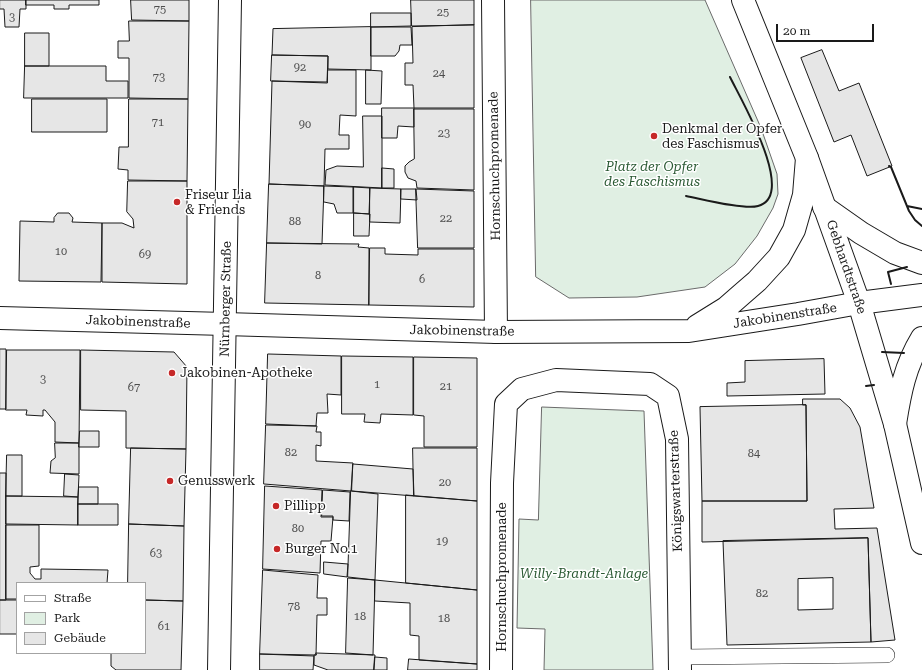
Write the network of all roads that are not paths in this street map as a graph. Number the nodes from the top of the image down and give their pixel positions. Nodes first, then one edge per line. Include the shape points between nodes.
1 (230, 0) edge
2 (493, 0) edge
3 (743, 0) edge
4 (807, 158) junction
5 (824, 206) junction
6 (922, 263) edge
7 (922, 295) edge
8 (859, 303) junction
9 (0, 318) edge
10 (225, 324) junction
11 (689, 330) junction
12 (496, 332) junction
13 (922, 338) edge
14 (894, 424) junction
15 (502, 483) joint
16 (922, 543) edge
17 (887, 655) dead end
18 (680, 663) edge
19 (218, 670) edge
20 (501, 670) edge

1 - 10 street, Nürnberger Straße
2 - 12 street, Hornschuchpromenade
3 - 4 street, Gebhardtstraße
4 - 5 street, Gebhardtstraße
4 - 11 street via 804,195 794,230 779,257 757,281 726,308
5 - 6 street via 861,233 895,253
5 - 8 street, Gebhardtstraße
7 - 8 street, Jakobinenstraße
8 - 11 street, Jakobinenstraße
8 - 14 street, Gebhardtstraße
9 - 10 street, Jakobinenstraße
10 - 12 street, Jakobinenstraße
10 - 19 street, Nürnberger Straße
11 - 12 street, Jakobinenstraße
13 - 14 street via 906,370
14 - 16 street, Gebhardtstraße
15 - 18 street, Königswarterstraße via 506,404 522,388 556,380 650,384 668,396 677,440
15 - 20 street, Hornschuchpromenade
17 - 18 lane

